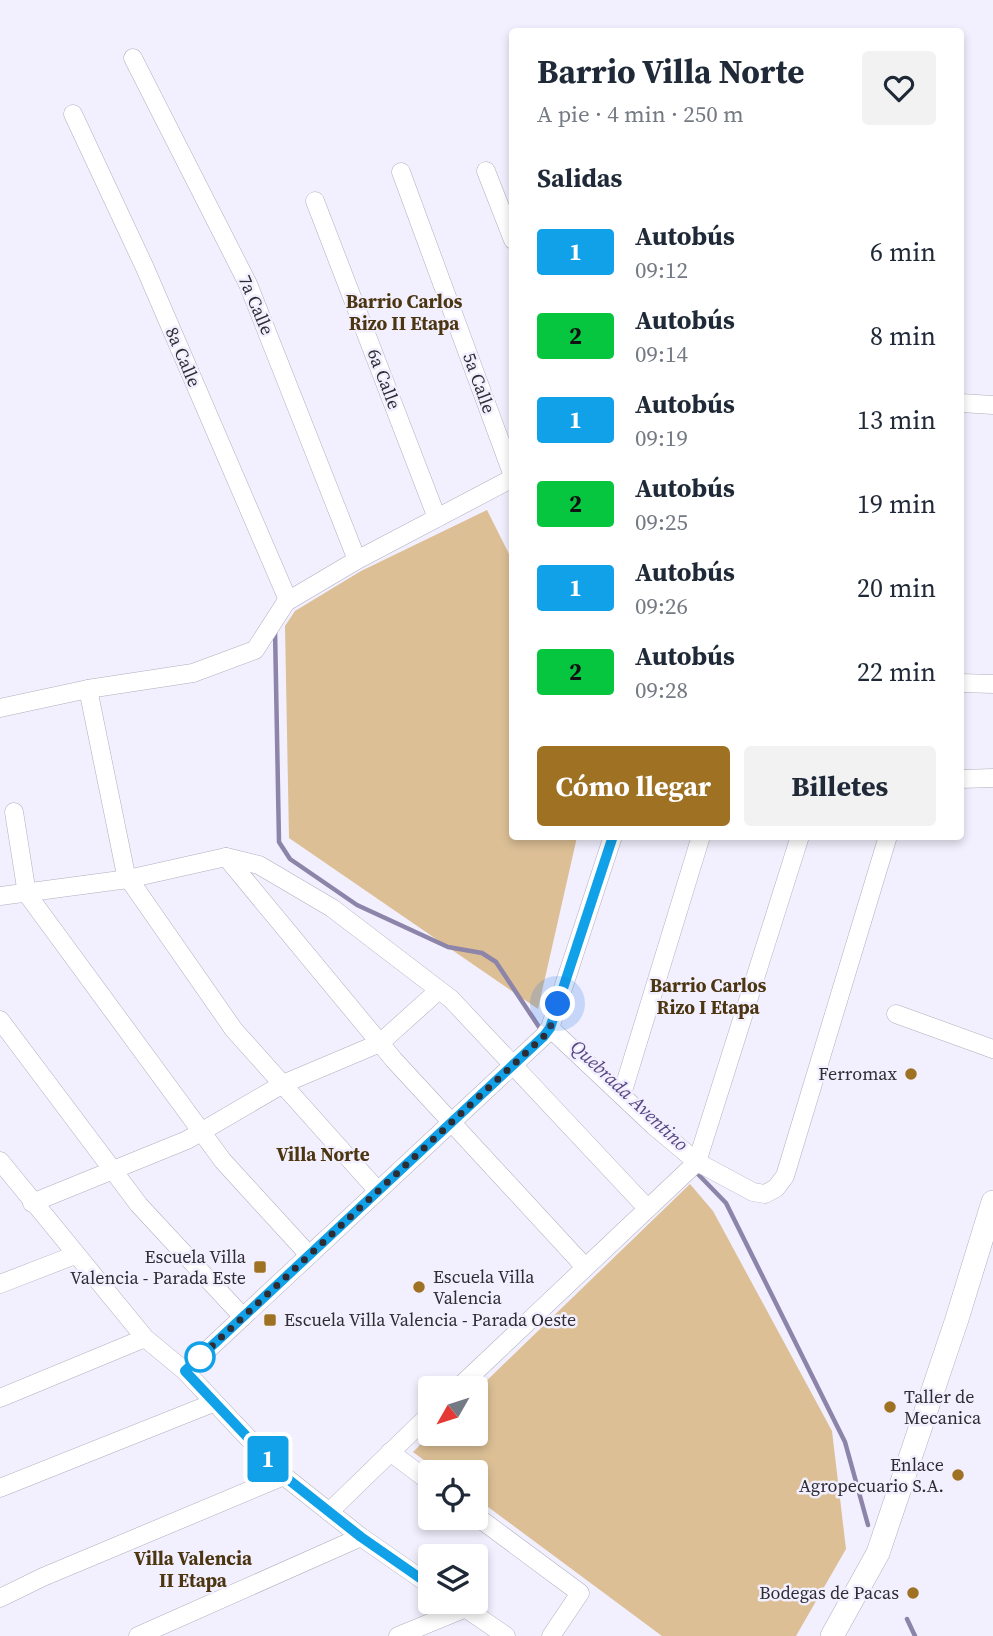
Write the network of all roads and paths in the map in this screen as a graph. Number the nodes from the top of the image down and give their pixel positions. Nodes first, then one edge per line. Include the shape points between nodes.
1 (133, 58) dead end
2 (73, 114) dead end
3 (486, 171) dead end
4 (401, 172) dead end
5 (315, 201) dead end
6 (509, 230) edge
7 (964, 404) edge
8 (993, 405) edge
9 (509, 466) edge
10 (509, 479) edge
11 (438, 518) junction
12 (357, 560) junction
13 (286, 602) junction
14 (964, 683) edge
15 (993, 684) edge
16 (88, 689) junction
17 (0, 708) edge
18 (993, 778) edge
19 (964, 779) edge
20 (13, 812) dead end
21 (612, 840) edge
22 (700, 840) edge
23 (799, 840) edge
24 (887, 840) edge
25 (226, 857) junction
26 (128, 878) junction
27 (27, 893) junction
28 (0, 896) edge
29 (439, 990) junction
30 (895, 1014) dead end
31 (0, 1020) edge
32 (550, 1028) junction
33 (380, 1043) junction
34 (993, 1049) edge
35 (513, 1065) junction
36 (283, 1084) junction
37 (622, 1094) junction
38 (452, 1122) junction
39 (201, 1131) junction
40 (0, 1161) edge
41 (696, 1162) junction
42 (113, 1170) junction
43 (378, 1191) junction
44 (993, 1202) edge
45 (32, 1203) junction
46 (647, 1208) junction
47 (75, 1255) junction
48 (309, 1255) junction
49 (585, 1267) junction
50 (0, 1284) edge
51 (243, 1317) junction
52 (145, 1338) junction
53 (185, 1371) junction
54 (471, 1376) edge
55 (0, 1398) edge
56 (213, 1403) junction
57 (418, 1425) edge
58 (390, 1452) junction
59 (418, 1473) edge
60 (284, 1476) junction
61 (0, 1488) edge
62 (329, 1512) junction
63 (488, 1525) edge
64 (361, 1537) junction
65 (418, 1576) edge
66 (0, 1598) edge
67 (442, 1614) edge
68 (473, 1614) edge
69 (138, 1636) edge
70 (398, 1636) edge
71 (506, 1636) edge
72 (551, 1636) edge
73 (831, 1636) edge

1 - 12 street, 7a Calle via 248,284
2 - 13 street, 8a Calle via 150,280
3 - 6 street
4 - 9 street, 5a Calle
5 - 11 street, 6a Calle
7 - 8 street
10 - 11 street
11 - 12 street
12 - 13 street
13 - 16 street via 256,650 193,673
14 - 15 street
16 - 17 street
16 - 26 street
18 - 19 street
20 - 27 street
21 - 32 street
22 - 37 street
23 - 41 street
24 - 41 street via 785,1176 765,1194
25 - 26 street
25 - 29 street via 259,866 332,908
25 - 33 street
26 - 27 street
26 - 36 street via 234,1030
27 - 28 street
27 - 39 street
29 - 33 street
29 - 35 street
30 - 34 street
31 - 42 street
32 - 35 street
32 - 37 street
33 - 36 street
33 - 38 street
35 - 38 street
35 - 46 street
36 - 39 street
36 - 43 street
37 - 41 street
38 - 43 street
38 - 49 street
39 - 42 street
39 - 48 street
40 - 45 street
41 - 46 street
42 - 45 street
42 - 51 street via 139,1205
43 - 48 street
44 - 73 main road via 878,1553
45 - 47 street
46 - 49 street
47 - 50 street
47 - 52 street
48 - 51 street
49 - 54 street
51 - 53 street
52 - 53 street
52 - 55 street
53 - 56 street
56 - 60 street
56 - 61 street
57 - 58 street
58 - 59 street
58 - 62 street
60 - 62 street
60 - 66 street
62 - 64 street
63 - 72 street via 580,1593
64 - 65 street
64 - 69 street
67 - 70 street
68 - 71 street

